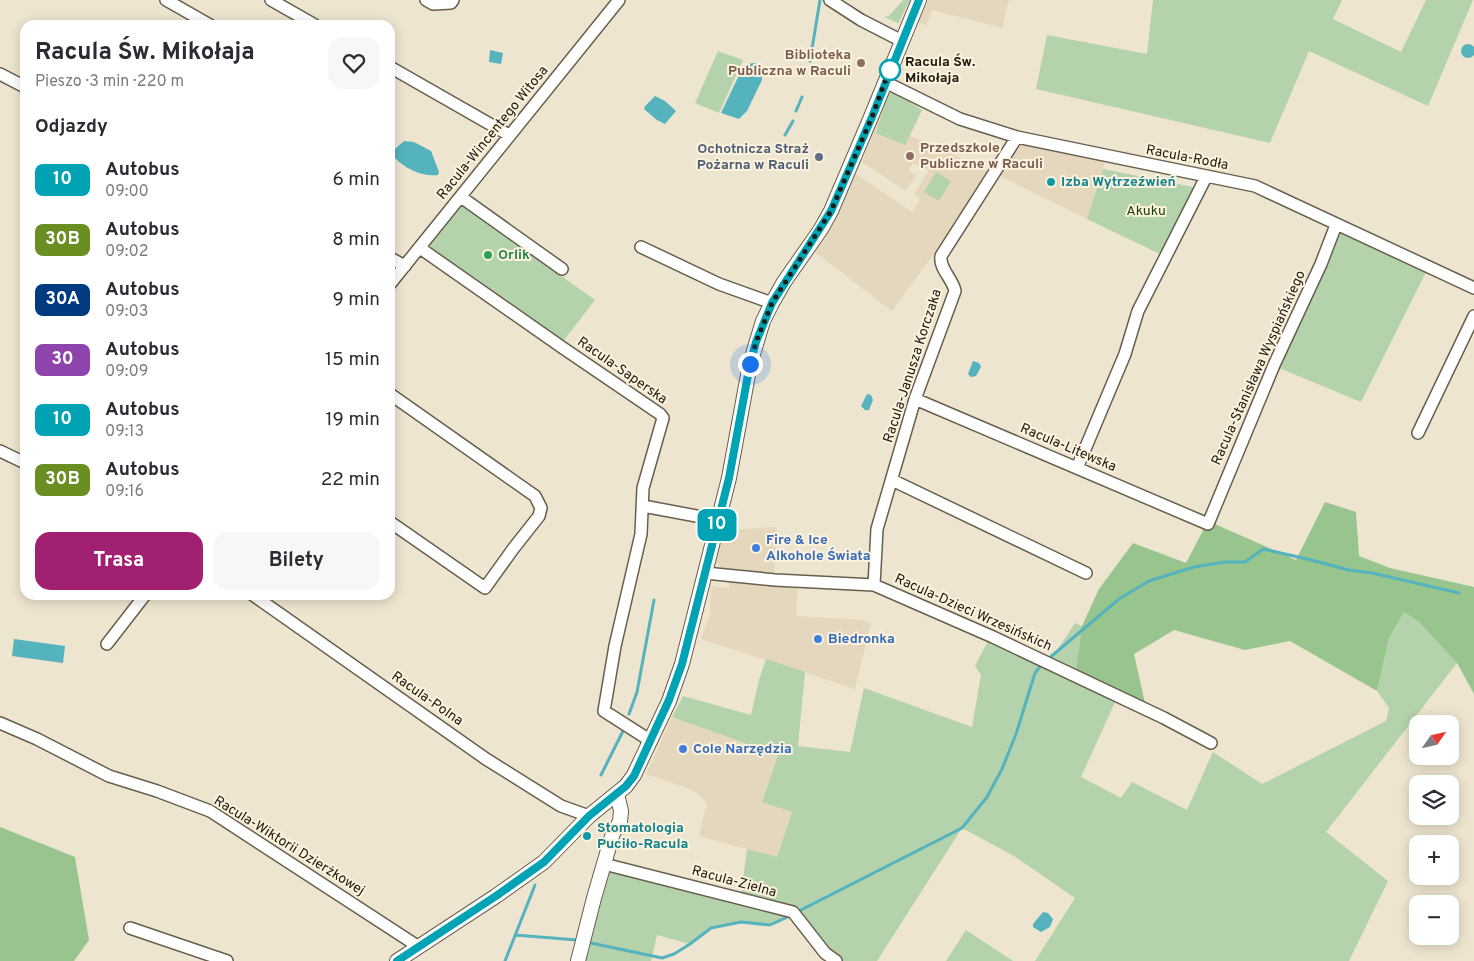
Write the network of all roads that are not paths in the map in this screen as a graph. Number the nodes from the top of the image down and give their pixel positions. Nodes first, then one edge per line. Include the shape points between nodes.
1 (166, 0) edge
2 (271, 0) edge
3 (426, 0) edge
4 (619, 0) edge
5 (830, 0) edge
6 (919, 0) edge
7 (449, 2) edge
8 (201, 20) edge
9 (306, 20) edge
10 (902, 41) junction
11 (395, 70) edge
12 (0, 74) edge
13 (885, 82) junction
14 (20, 85) edge
15 (509, 135) junction
16 (1017, 137) junction
17 (1206, 177) junction
18 (461, 197) junction
19 (1336, 225) junction
20 (641, 247) dead end
21 (420, 248) junction
22 (395, 261) edge
23 (405, 266) junction
24 (562, 268) dead end
25 (395, 278) edge
26 (1474, 288) edge
27 (772, 303) junction
28 (1474, 316) edge
29 (395, 398) edge
30 (915, 399) junction
31 (1418, 433) dead end
32 (0, 451) edge
33 (20, 461) edge
34 (1077, 468) junction
35 (892, 480) junction
36 (643, 506) junction
37 (718, 520) junction
38 (1208, 524) joint
39 (395, 525) edge
40 (705, 573) junction
41 (1086, 574) dead end
42 (874, 585) junction
43 (141, 600) edge
44 (261, 600) edge
45 (107, 644) dead end
46 (0, 723) edge
47 (651, 741) junction
48 (1211, 744) dead end
49 (617, 794) junction
50 (601, 807) junction
51 (589, 816) junction
52 (613, 833) junction
53 (604, 864) junction
54 (130, 928) dead end
55 (419, 947) junction
56 (227, 961) edge
57 (397, 961) edge
58 (578, 961) edge
59 (836, 961) edge

1 - 8 street
2 - 9 street
3 - 7 street via 433,4
4 - 15 street, Racula-Wincentego Witosa
5 - 10 street
6 - 10 street
10 - 13 street
11 - 15 street
12 - 14 street
13 - 16 street, Racula-Rodła via 960,119
13 - 27 street via 830,214
15 - 18 street, Racula-Wincentego Witosa
16 - 17 street, Racula-Rodła
16 - 30 street, Racula-Janusza Korczaka via 941,256 955,291
17 - 19 street, Racula-Rodła via 1255,186
17 - 34 street via 1138,311 1125,354
18 - 21 street, Racula-Wincentego Witosa
18 - 24 street
19 - 26 street, Racula-Rodła
19 - 38 street, Racula-Stanisława Wyspiańskiego
20 - 27 street via 719,284
21 - 23 street, Racula-Wincentego Witosa
21 - 36 street, Racula-Saperska via 661,415 663,420 643,488
22 - 23 street
23 - 25 street, Racula-Wincentego Witosa
27 - 37 street via 750,364
28 - 31 street
29 - 39 street via 535,496 541,508 539,516 485,588
30 - 34 street, Racula-Litewska
30 - 35 street, Racula-Janusza Korczaka
32 - 33 street
34 - 38 street, Racula-Litewska
35 - 41 street
35 - 42 street, Racula-Janusza Korczaka via 877,529
36 - 37 street
36 - 47 street, Racula-Saperska via 641,534 615,646 604,711
37 - 40 street
40 - 42 street, Racula-Dzieci Wrzesińskich
40 - 47 street via 676,681
42 - 48 street, Racula-Dzieci Wrzesińskich via 993,637 1164,718
43 - 45 street
44 - 51 street, Racula-Polna via 486,759 560,806
46 - 55 street, Racula-Wiktorii Dzierżkowej via 37,738 109,776 210,811
47 - 49 street via 634,776
49 - 50 street
49 - 52 street via 620,822
50 - 51 street
50 - 52 street
51 - 55 street via 544,862
52 - 53 street
53 - 58 street
53 - 59 street, Racula-Zielna via 795,915 825,953
54 - 56 street
55 - 57 street

